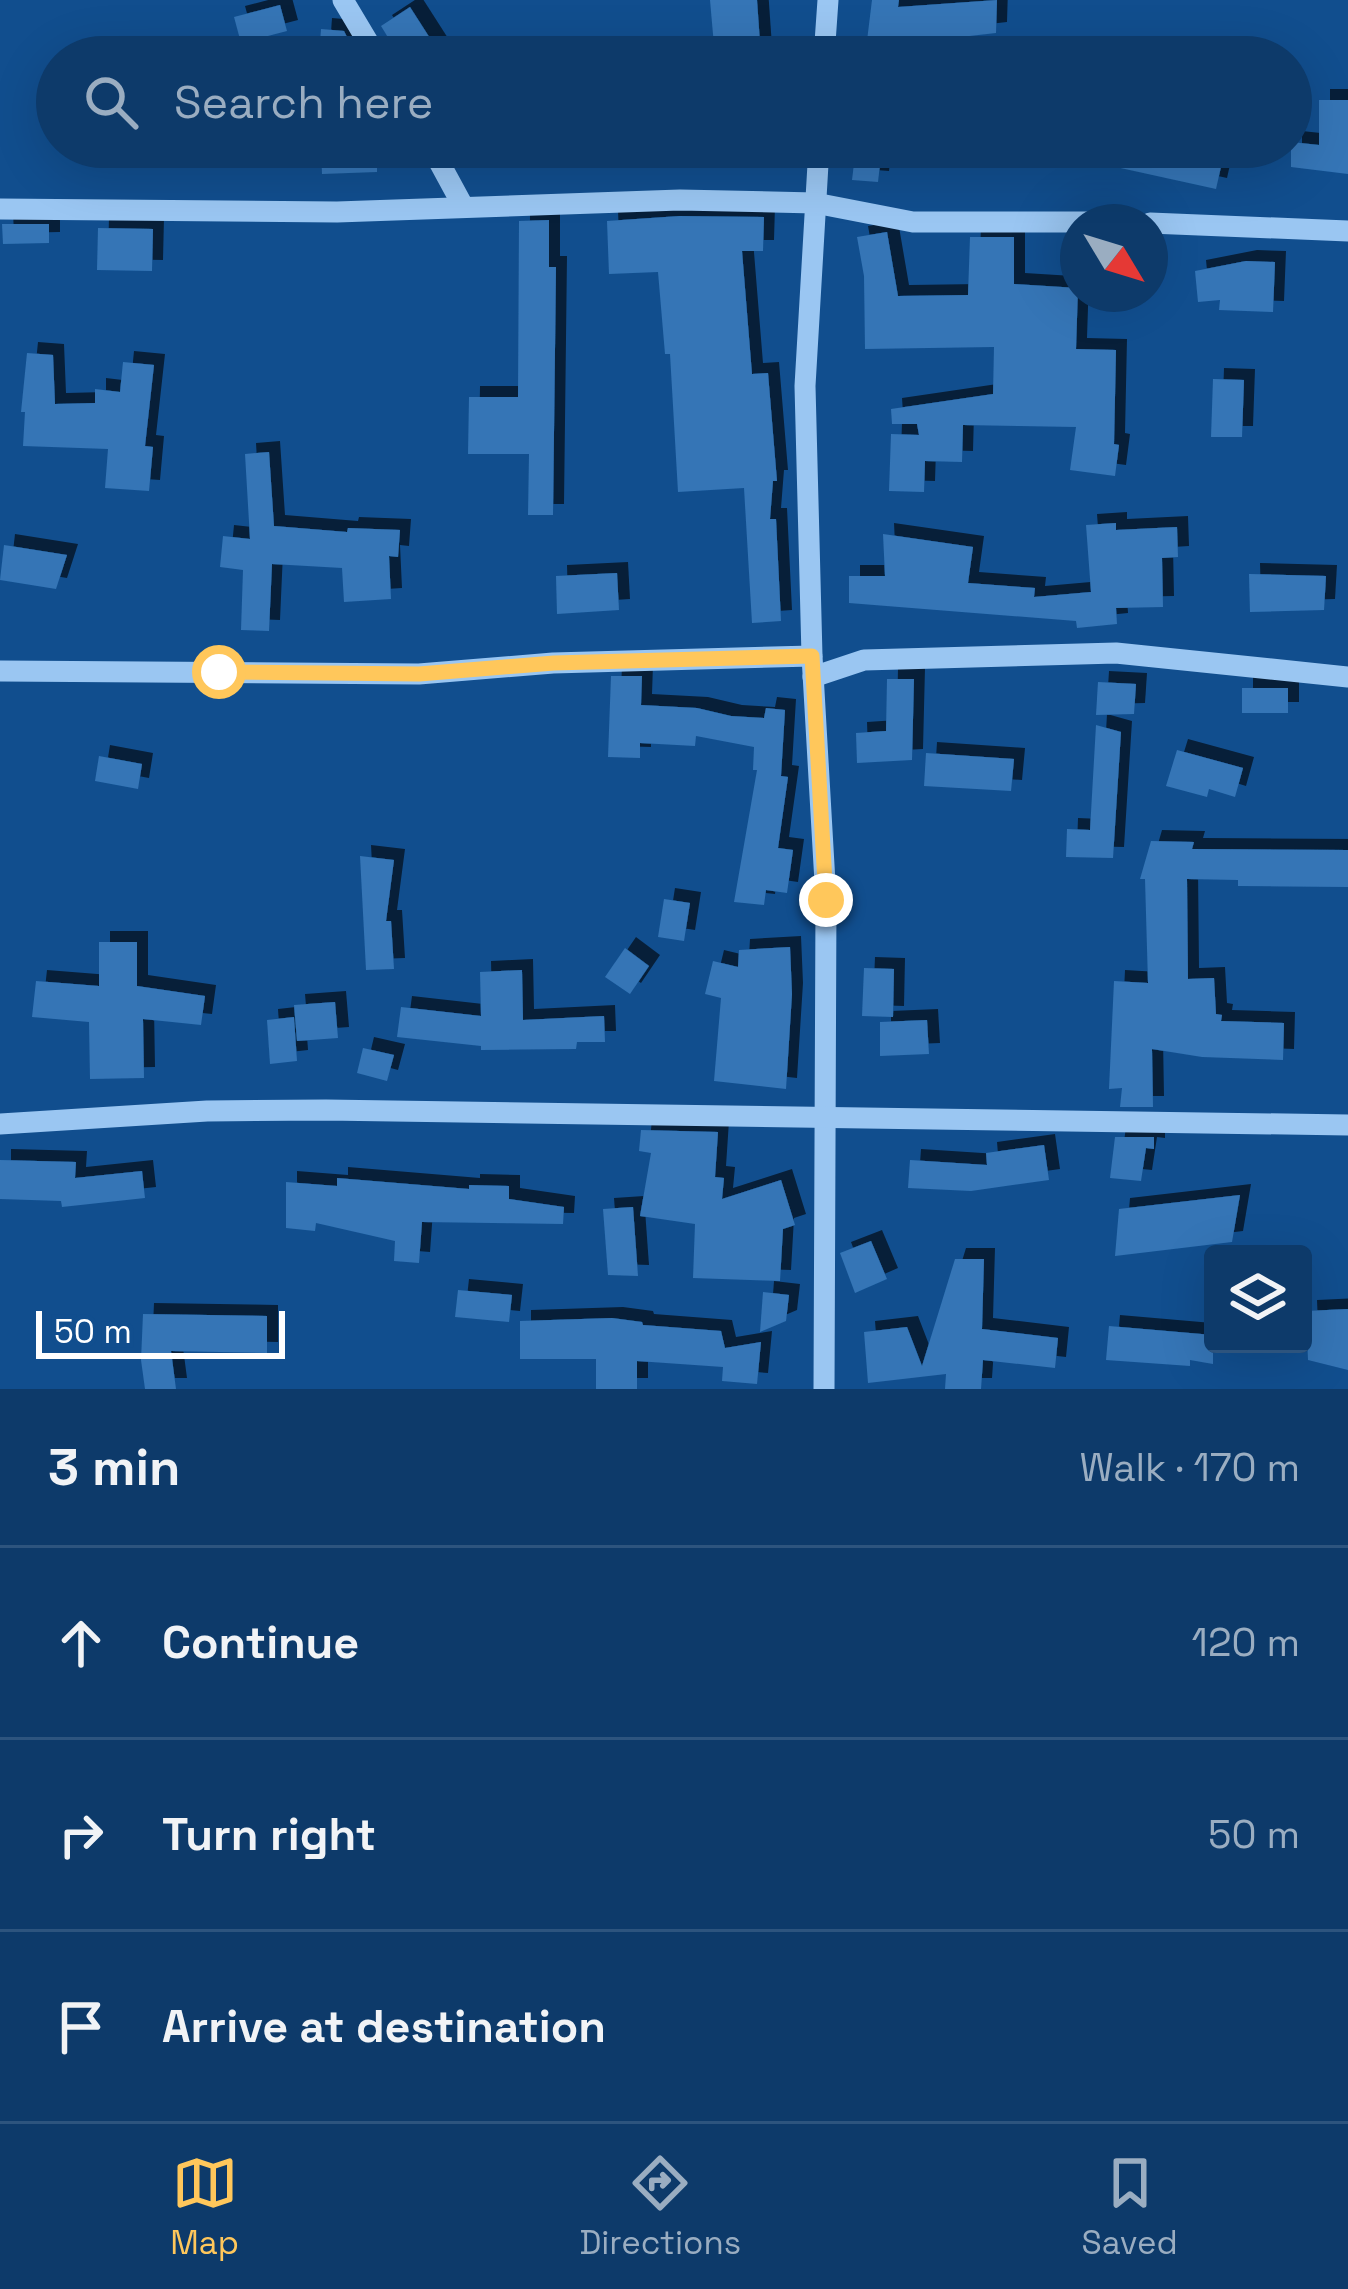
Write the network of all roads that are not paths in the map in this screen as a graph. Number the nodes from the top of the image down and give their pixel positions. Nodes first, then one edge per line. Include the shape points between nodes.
1 (343, 0) edge
2 (828, 0) edge
3 (364, 36) edge
4 (825, 36) edge
5 (442, 168) edge
6 (817, 168) edge
7 (815, 202) junction
8 (463, 206) junction
9 (0, 209) edge
10 (1060, 222) edge
11 (1168, 224) edge
12 (1348, 230) edge
13 (812, 667) junction
14 (0, 671) edge
15 (1348, 677) edge
16 (826, 1118) junction
17 (0, 1124) edge
18 (1348, 1125) edge
19 (824, 1389) edge

1 - 3 street
2 - 4 street
5 - 8 street
6 - 7 street
7 - 8 street
7 - 10 street via 913,222
7 - 13 street via 805,386
8 - 9 street
11 - 12 street
13 - 14 street
13 - 15 street via 1116,653
13 - 16 street via 826,900
16 - 17 street via 326,1110
16 - 18 street
16 - 19 street

